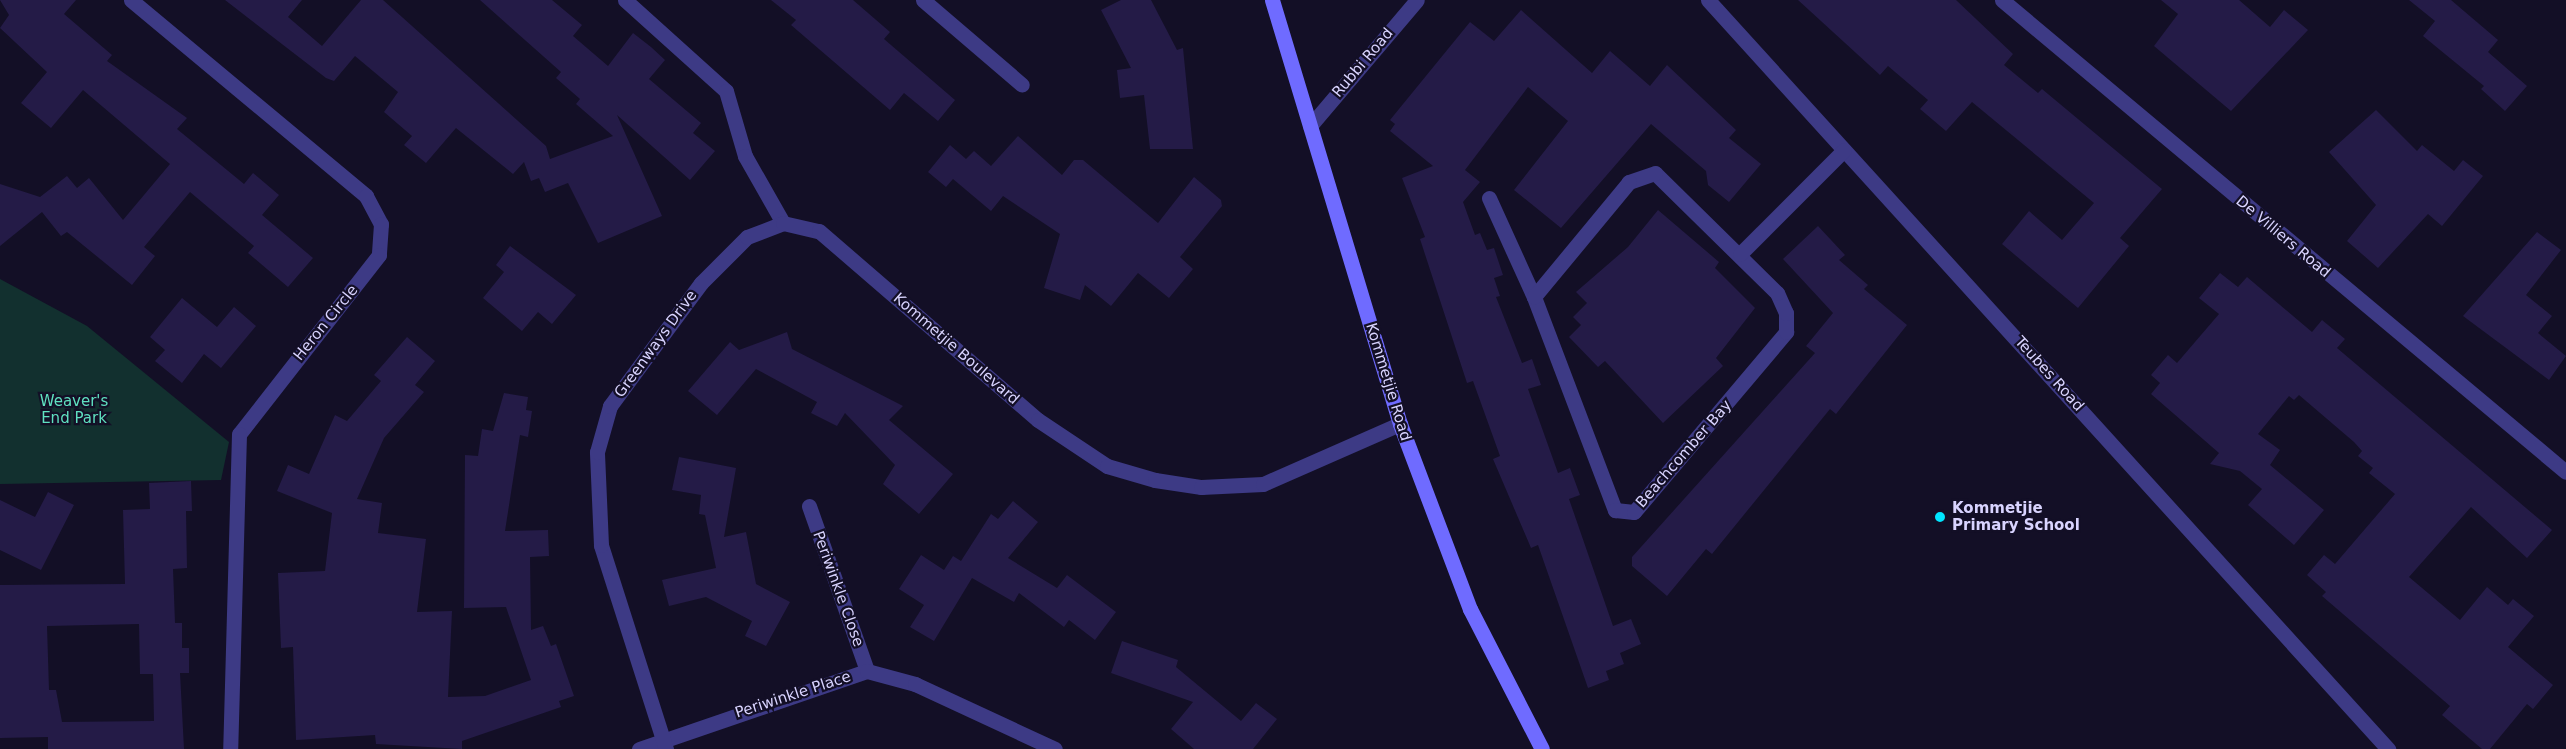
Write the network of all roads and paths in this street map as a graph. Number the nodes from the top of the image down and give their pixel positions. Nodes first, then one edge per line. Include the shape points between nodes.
1 (130, 0) edge
2 (625, 0) edge
3 (923, 0) edge
4 (1272, 0) edge
5 (1417, 0) edge
6 (1708, 0) edge
7 (2002, 0) edge
8 (1022, 85) dead end
9 (1310, 126) junction
10 (1844, 150) junction
11 (1490, 198) dead end
12 (783, 223) junction
13 (1740, 254) junction
14 (1534, 297) junction
15 (1400, 424) junction
16 (2566, 472) edge
17 (809, 506) dead end
18 (867, 671) junction
19 (665, 745) edge
20 (230, 749) edge
21 (639, 749) edge
22 (1055, 749) edge
23 (1542, 749) edge
24 (2388, 749) edge

1 - 20 street, Heron Circle via 366,196 381,224 379,255 239,434
2 - 12 street via 726,91 745,156
3 - 8 street
4 - 9 main road, Kommetjie Road
5 - 9 street, Rubbi Road
6 - 10 street, Teubes Road
7 - 16 street, De Villiers Road
9 - 15 main road, Kommetjie Road
10 - 13 street
10 - 24 street, Teubes Road
11 - 14 street, Beachcomber Bay
12 - 15 street, Kommetjie Boulevard via 819,231 1038,420 1107,466 1201,487 1263,484
12 - 19 street, Greenways Drive via 747,237 701,283 610,406 597,452 601,545
13 - 14 street, Beachcomber Bay via 1666,178 1642,174 1629,182
13 - 14 street, Beachcomber Bay via 1777,294 1786,313 1785,332 1634,512 1625,514 1615,510 1602,487
15 - 23 main road, Kommetjie Road via 1470,609
17 - 18 street, Periwinkle Close
18 - 19 street, Periwinkle Place
18 - 22 street, Periwinkle Place via 924,688
19 - 21 street, Periwinkle Place

